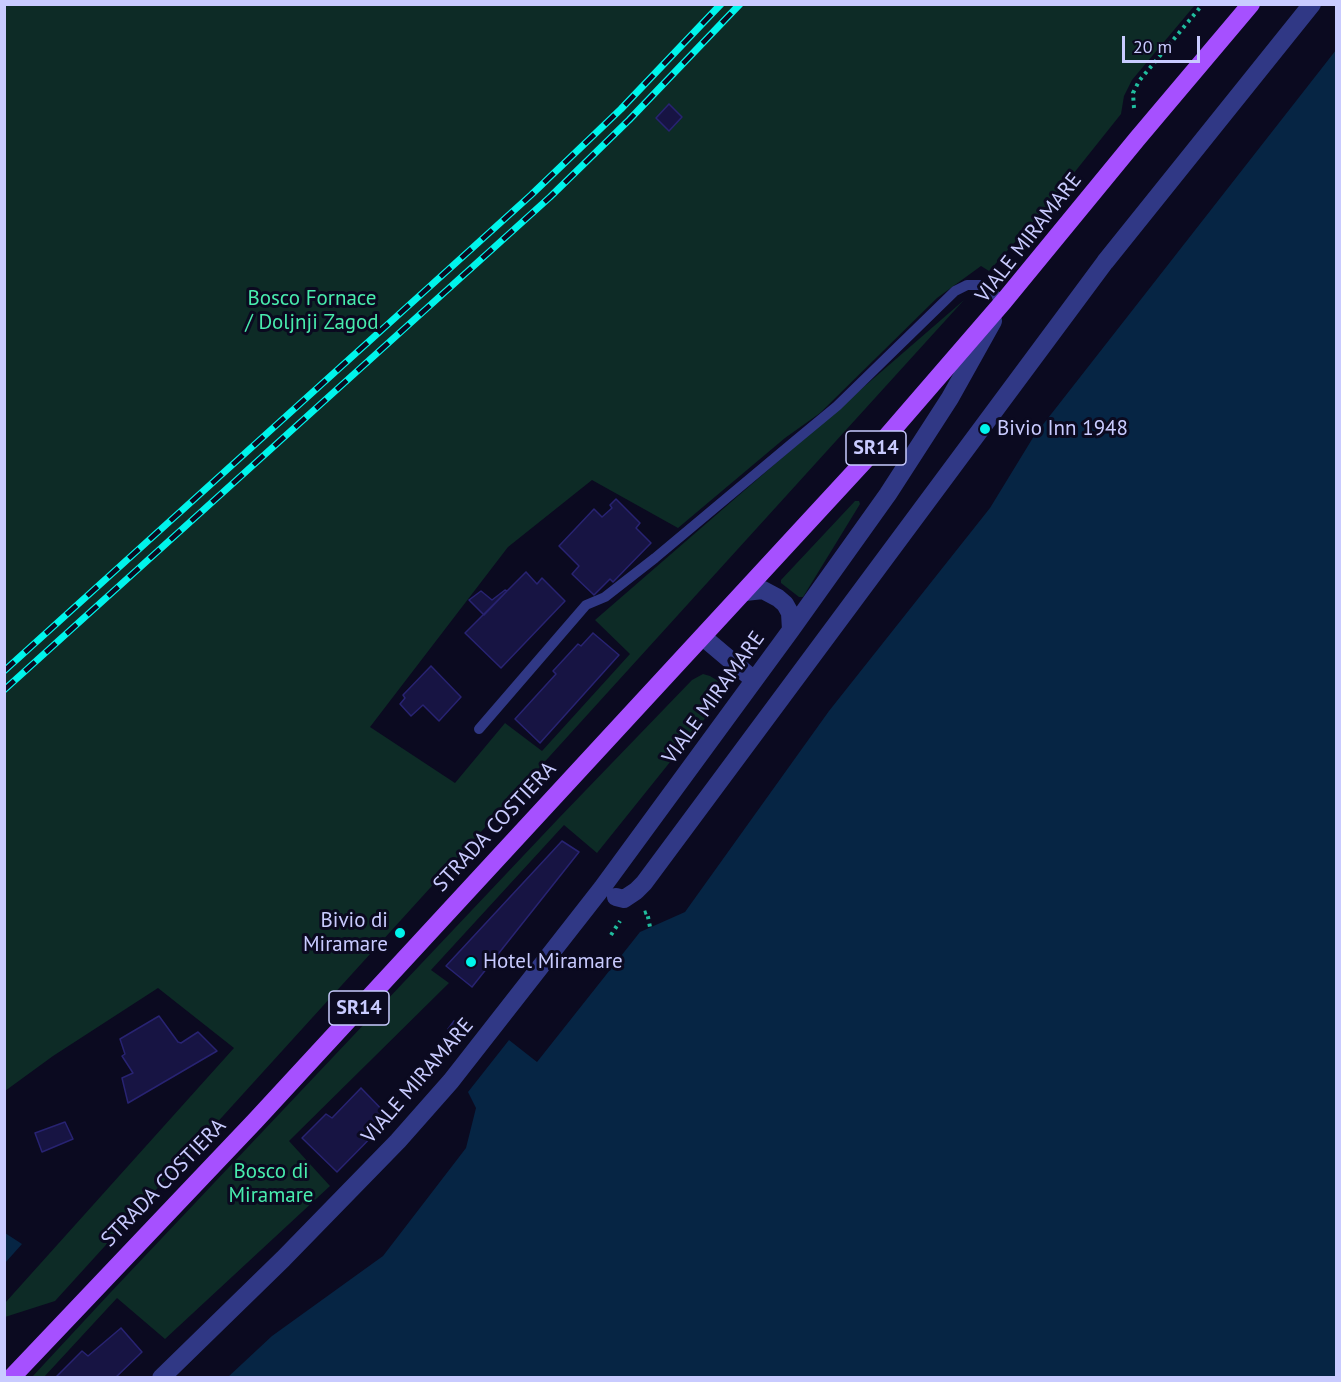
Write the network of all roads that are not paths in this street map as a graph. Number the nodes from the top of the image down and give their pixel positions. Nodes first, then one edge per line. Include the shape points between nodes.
1 (1251, 4) edge
2 (1312, 4) edge
3 (1004, 301) junction
4 (745, 592) junction
5 (791, 630) junction
6 (703, 637) junction
7 (754, 680) junction
8 (478, 729) dead end
9 (616, 897) dead end
10 (11, 1377) edge
11 (161, 1377) edge

1 - 3 main road, VIALE MIRAMARE / SR14
2 - 9 street via 1105,262 644,883 624,898
3 - 4 main road, STRADA COSTIERA / SR14
3 - 5 street, VIALE MIRAMARE via 950,398 888,494
3 - 8 lane via 980,285 967,285 956,291 837,406 655,558 605,597 586,605
4 - 5 street via 763,590 778,598 790,613
4 - 6 main road, STRADA COSTIERA / SR14
5 - 7 street, VIALE MIRAMARE
6 - 7 street
6 - 10 main road, STRADA COSTIERA / SR14 via 255,1121
7 - 11 street, VIALE MIRAMARE via 602,888 450,1082 283,1259

